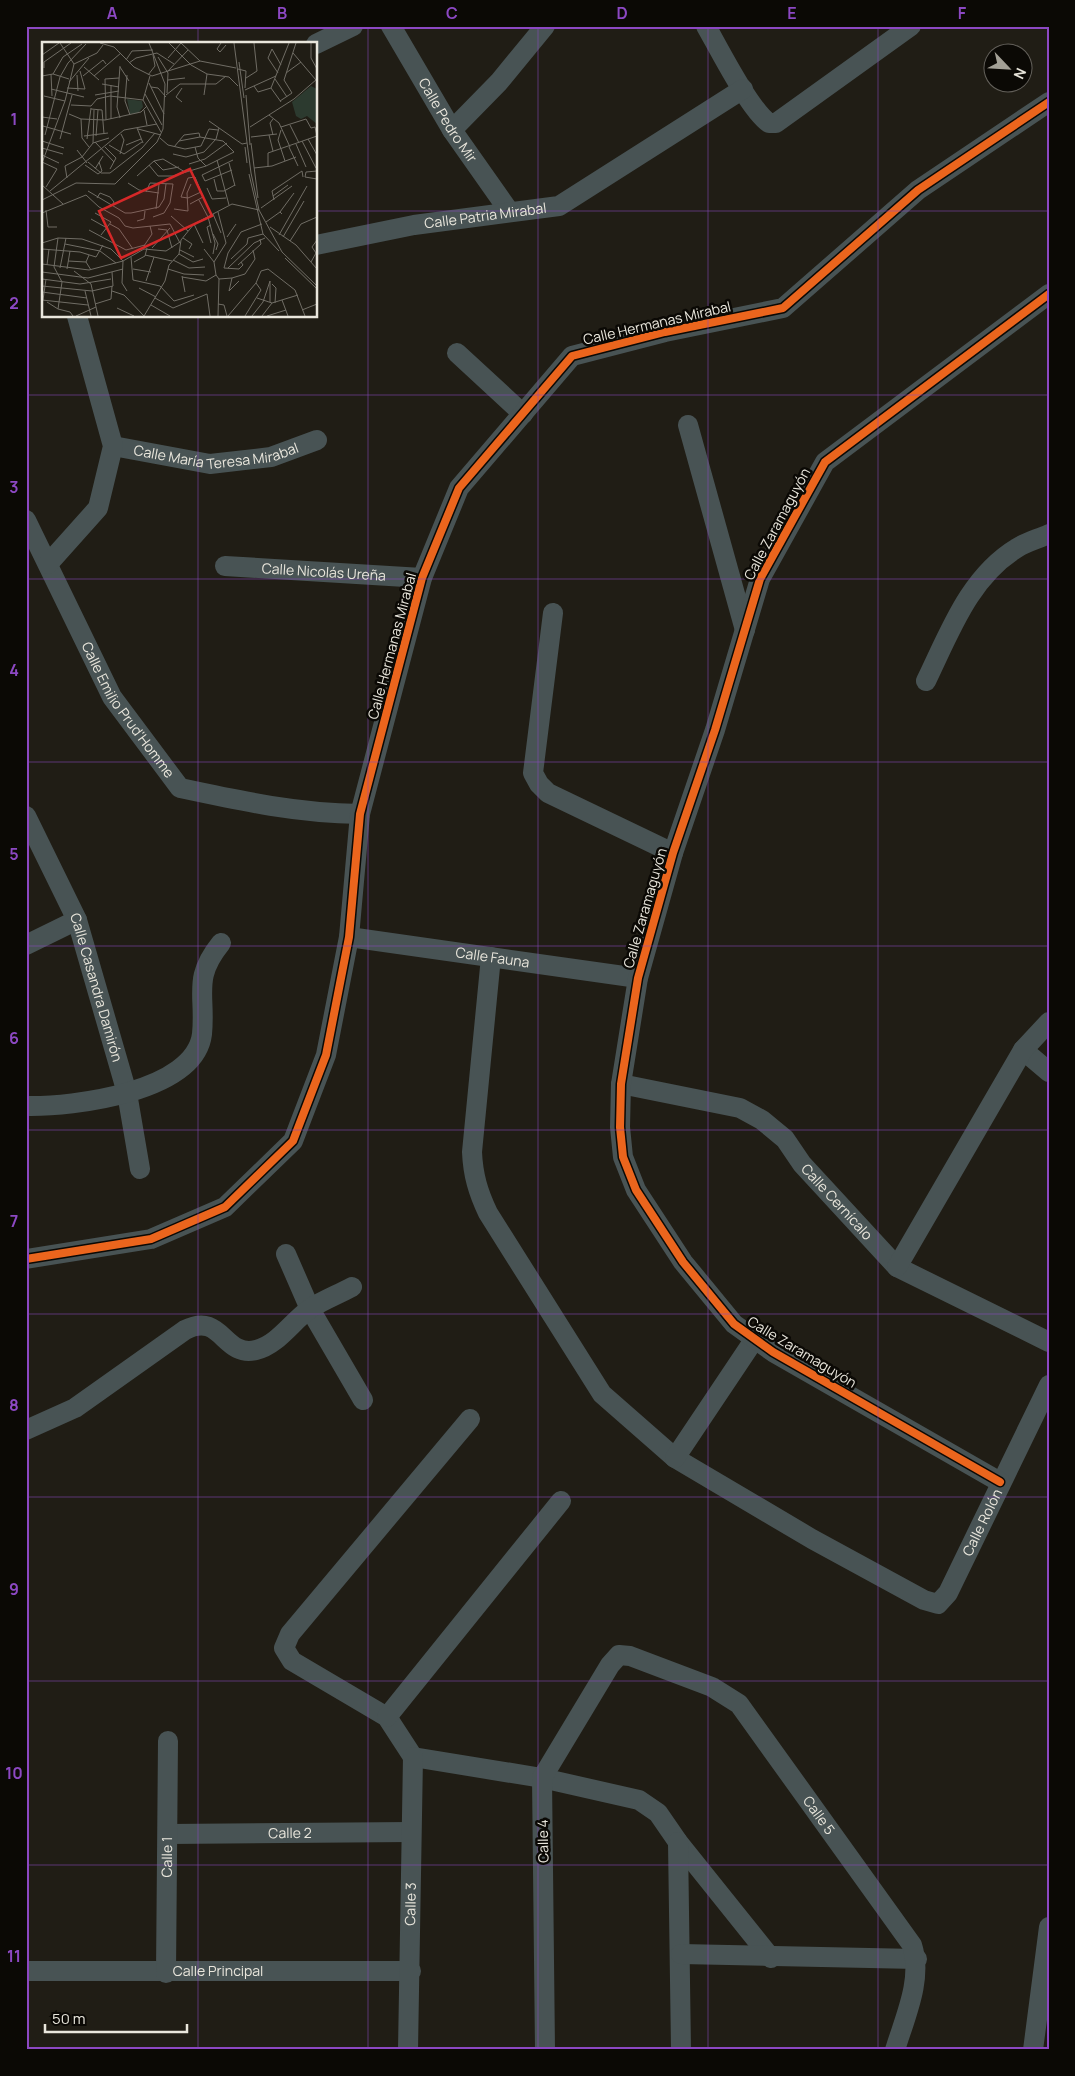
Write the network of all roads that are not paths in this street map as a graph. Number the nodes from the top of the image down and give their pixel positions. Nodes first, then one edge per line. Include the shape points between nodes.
1 (353, 26) edge
2 (391, 26) edge
3 (545, 26) edge
4 (706, 26) edge
5 (911, 26) edge
6 (318, 43) edge
7 (743, 89) junction
8 (1049, 102) edge
9 (452, 130) junction
10 (509, 211) junction
11 (318, 245) edge
12 (1049, 294) edge
13 (78, 318) edge
14 (457, 353) dead end
15 (523, 414) junction
16 (688, 425) dead end
17 (317, 440) dead end
18 (114, 446) junction
19 (26, 520) edge
20 (1049, 534) edge
21 (48, 564) junction
22 (224, 566) dead end
23 (422, 578) junction
24 (553, 614) dead end
25 (745, 630) junction
26 (926, 681) dead end
27 (360, 814) junction
28 (26, 816) edge
29 (673, 853) junction
30 (78, 920) junction
31 (349, 936) junction
32 (221, 943) dead end
33 (26, 945) edge
34 (492, 958) junction
35 (638, 978) junction
36 (1049, 1022) edge
37 (1023, 1050) junction
38 (1049, 1072) edge
39 (621, 1084) junction
40 (127, 1093) junction
41 (26, 1106) edge
42 (140, 1169) dead end
43 (286, 1254) dead end
44 (26, 1259) edge
45 (897, 1267) junction
46 (352, 1287) dead end
47 (310, 1309) junction
48 (754, 1340) junction
49 (1049, 1342) edge
50 (1049, 1385) edge
51 (363, 1400) dead end
52 (470, 1419) dead end
53 (26, 1430) edge
54 (675, 1458) junction
55 (1000, 1482) junction
56 (560, 1501) dead end
57 (387, 1717) junction
58 (168, 1741) dead end
59 (413, 1757) junction
60 (542, 1778) junction
61 (411, 1832) junction
62 (168, 1834) junction
63 (678, 1842) junction
64 (1049, 1927) edge
65 (1047, 1950) edge
66 (681, 1954) junction
67 (771, 1958) junction
68 (917, 1959) junction
69 (26, 1971) edge
70 (411, 1971) junction
71 (166, 1973) junction
72 (408, 2050) edge
73 (545, 2050) edge
74 (682, 2050) edge
75 (895, 2050) edge
76 (1033, 2050) edge

1 - 6 street
2 - 9 street, Calle Pedro Mir
3 - 9 street via 499,82
4 - 7 street
5 - 7 street via 776,123 764,120
7 - 10 street, Calle Patria Mirabal via 559,206
8 - 15 street, Calle Hermanas Mirabal via 918,190 783,308 666,332 572,356
9 - 10 street, Calle Pedro Mir
10 - 11 street, Calle Patria Mirabal via 414,225
12 - 25 street, Calle Zaramaguyón via 825,462 760,579
13 - 18 street
14 - 15 street
15 - 23 street, Calle Hermanas Mirabal via 459,488
16 - 25 street
17 - 18 street, Calle María Teresa Mirabal via 271,457 210,464
18 - 21 street via 98,508
19 - 21 street, Calle Emilio Prud'Homme
20 - 26 street via 1016,548 988,572 964,602
21 - 27 street, Calle Emilio Prud'Homme via 112,697 180,788 259,805 316,813
22 - 23 street, Calle Nicolás Ureña
23 - 27 street, Calle Hermanas Mirabal
24 - 29 street via 533,773 548,793
25 - 29 street, Calle Zaramaguyón via 716,730
27 - 31 street, Calle Hermanas Mirabal
28 - 30 street, Calle Casandra Damirón
29 - 35 street, Calle Zaramaguyón
30 - 33 street
30 - 40 street, Calle Casandra Damirón
31 - 34 street, Calle Fauna
31 - 44 street, Calle Hermanas Mirabal via 326,1055 293,1141 225,1207 151,1239
32 - 40 street via 204,971 202,1034 194,1054 187,1065 167,1079
34 - 35 street, Calle Fauna
34 - 54 street via 472,1152 478,1191 488,1213 602,1394
35 - 39 street, Calle Zaramaguyón
36 - 37 street
37 - 38 street
37 - 45 street
39 - 45 street, Calle Cernícalo via 740,1108 762,1120 785,1139 802,1164
39 - 48 street, Calle Zaramaguyón via 623,1158 636,1190 683,1262 734,1324
40 - 41 street via 51,1107
40 - 42 street, Calle Casandra Damirón
43 - 47 street
45 - 49 street, Calle Cernícalo
46 - 47 street
47 - 51 street
47 - 53 street via 270,1343 256,1350 242,1350 208,1325 198,1324 75,1408
48 - 54 street
48 - 55 street, Calle Zaramaguyón
50 - 55 street, Calle Rolón
52 - 57 street via 290,1634 284,1648 292,1661
54 - 55 street, Calle Rolón via 812,1539 924,1600 938,1604 948,1593
56 - 57 street
57 - 59 street
58 - 62 street, Calle 1
59 - 60 street
59 - 61 street, Calle 3
60 - 63 street via 639,1800 658,1812
60 - 68 street, Calle 5 via 619,1655 630,1656 712,1686 739,1704 912,1946
60 - 73 street, Calle 4
61 - 62 street, Calle 2
61 - 70 street, Calle 3
62 - 71 street, Calle 1
63 - 66 street
63 - 67 street
64 - 65 street
65 - 76 street
66 - 67 street
66 - 74 street
67 - 68 street
68 - 75 street via 917,1974
69 - 71 street, Calle Principal
70 - 71 street, Calle Principal
70 - 72 street, Calle 3

